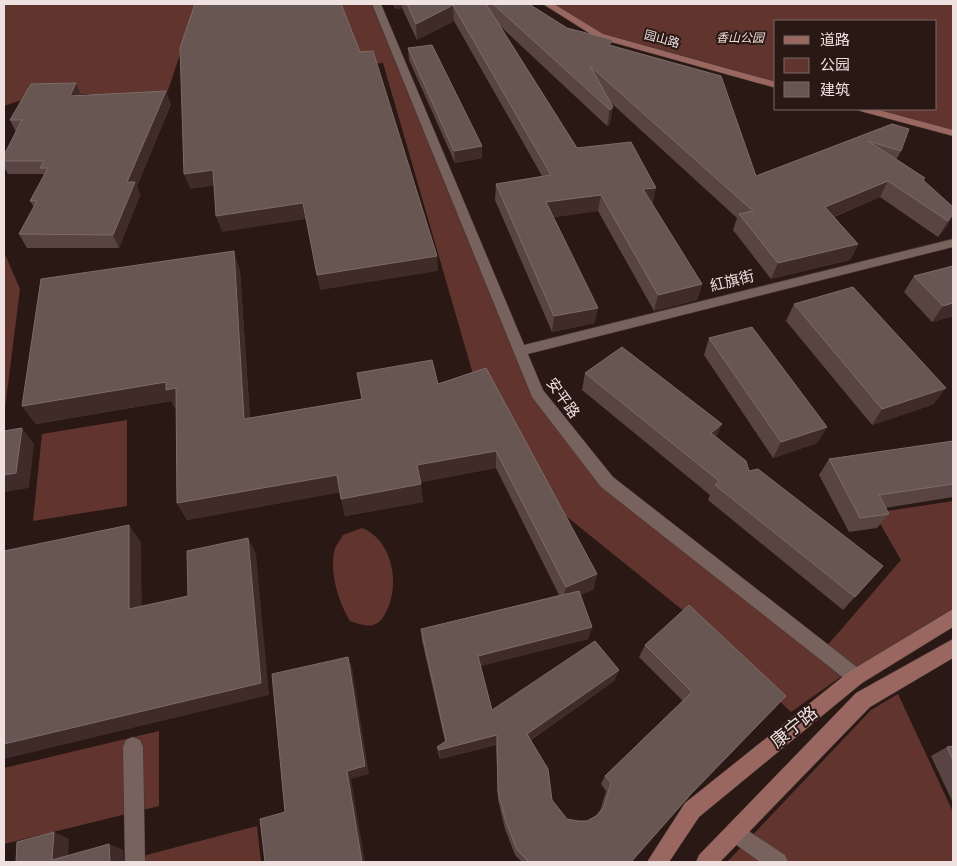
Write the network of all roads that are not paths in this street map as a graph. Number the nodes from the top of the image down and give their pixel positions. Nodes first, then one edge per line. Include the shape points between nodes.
1 (376, 4) edge
2 (548, 4) edge
3 (774, 84) edge
4 (868, 110) edge
5 (953, 133) edge
6 (953, 243) edge
7 (520, 351) junction
8 (953, 617) edge
9 (953, 648) edge
10 (856, 677) junction
11 (133, 747) dead end
12 (735, 832) junction
13 (135, 862) edge
14 (657, 862) edge
15 (706, 862) edge
16 (778, 862) edge

1 - 7 street, 安平路
2 - 3 main road, 园山路 via 600,36
4 - 5 main road
6 - 7 street, 紅旗街
7 - 10 street, 安平路 via 537,393 608,482
8 - 10 main road, 康宁路
9 - 12 main road, 康宁路 via 863,700
10 - 14 main road, 康宁路 via 692,810
11 - 13 street
12 - 15 main road, 康宁路
12 - 16 street

